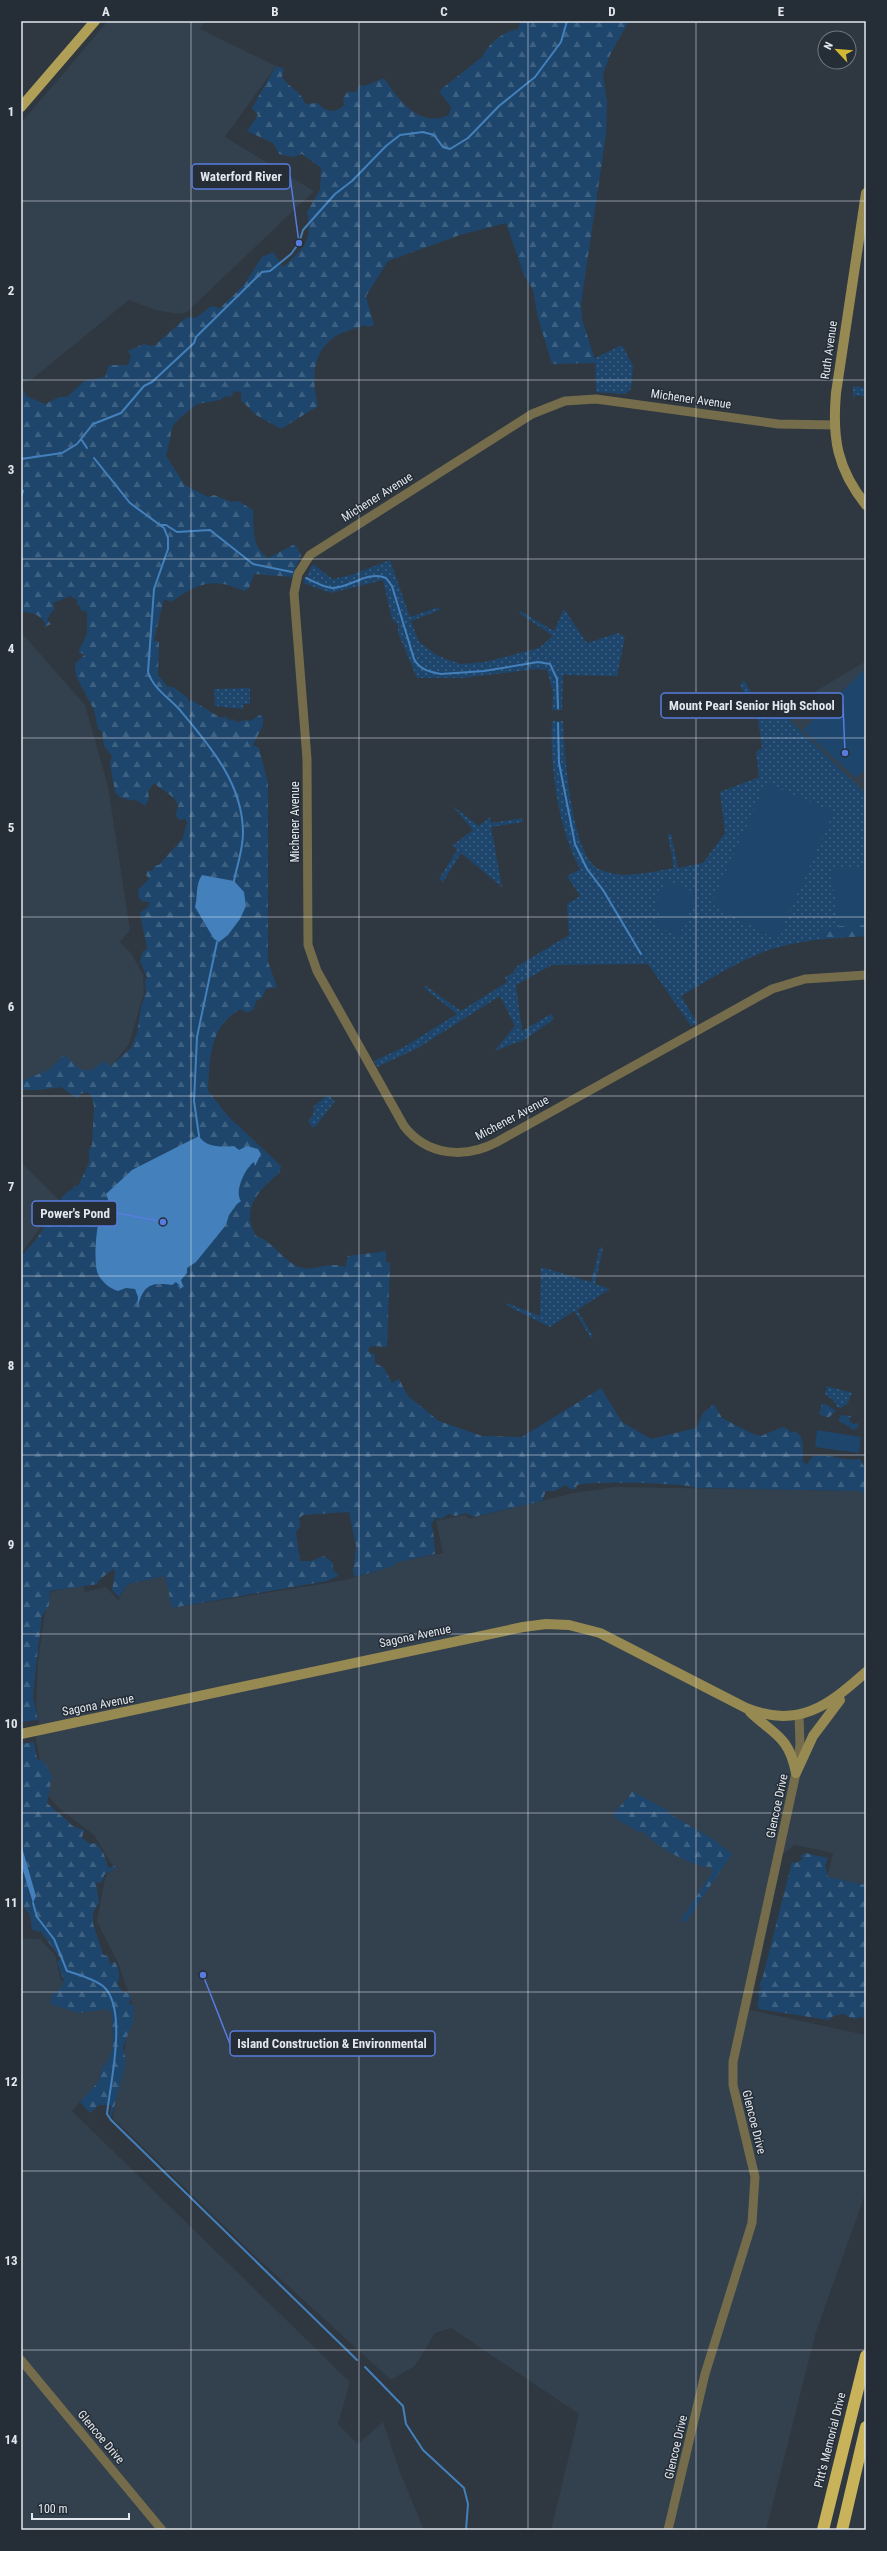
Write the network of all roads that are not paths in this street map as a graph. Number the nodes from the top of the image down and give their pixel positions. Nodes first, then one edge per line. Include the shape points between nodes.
1 (95, 21) edge
2 (23, 101) edge
3 (866, 192) edge
4 (835, 425) junction
5 (866, 505) edge
6 (866, 975) edge
7 (866, 1672) edge
8 (847, 1690) junction
9 (746, 1708) junction
10 (799, 1715) junction
11 (21, 1734) edge
12 (796, 1773) junction
13 (866, 2356) edge
14 (21, 2360) edge
15 (866, 2427) edge
16 (162, 2530) edge
17 (668, 2530) edge
18 (823, 2530) edge
19 (842, 2530) edge

1 - 2 main road
3 - 4 main road, Ruth Avenue via 836,393
4 - 5 main road, Ruth Avenue via 844,471
4 - 6 street, Michener Avenue via 778,424 596,399 565,401 532,414 310,554 298,574 294,593 307,758 308,945 316,971 404,1126 414,1137 428,1146 457,1153 473,1152 497,1142 772,989 805,979
7 - 8 main road
8 - 10 main road, Sagona Avenue via 826,1705
8 - 12 main road via 816,1731
9 - 10 main road, Sagona Avenue via 771,1716
9 - 11 main road, Sagona Avenue via 600,1633 579,1626 546,1624 370,1658
9 - 12 main road via 783,1740 792,1757
10 - 12 street, Glencoe Drive via 800,1745
12 - 17 street, Glencoe Drive via 733,2062 733,2085 755,2177 752,2223 705,2374
13 - 18 highway, Pitt's Memorial Drive
14 - 16 street, Glencoe Drive
15 - 19 highway

